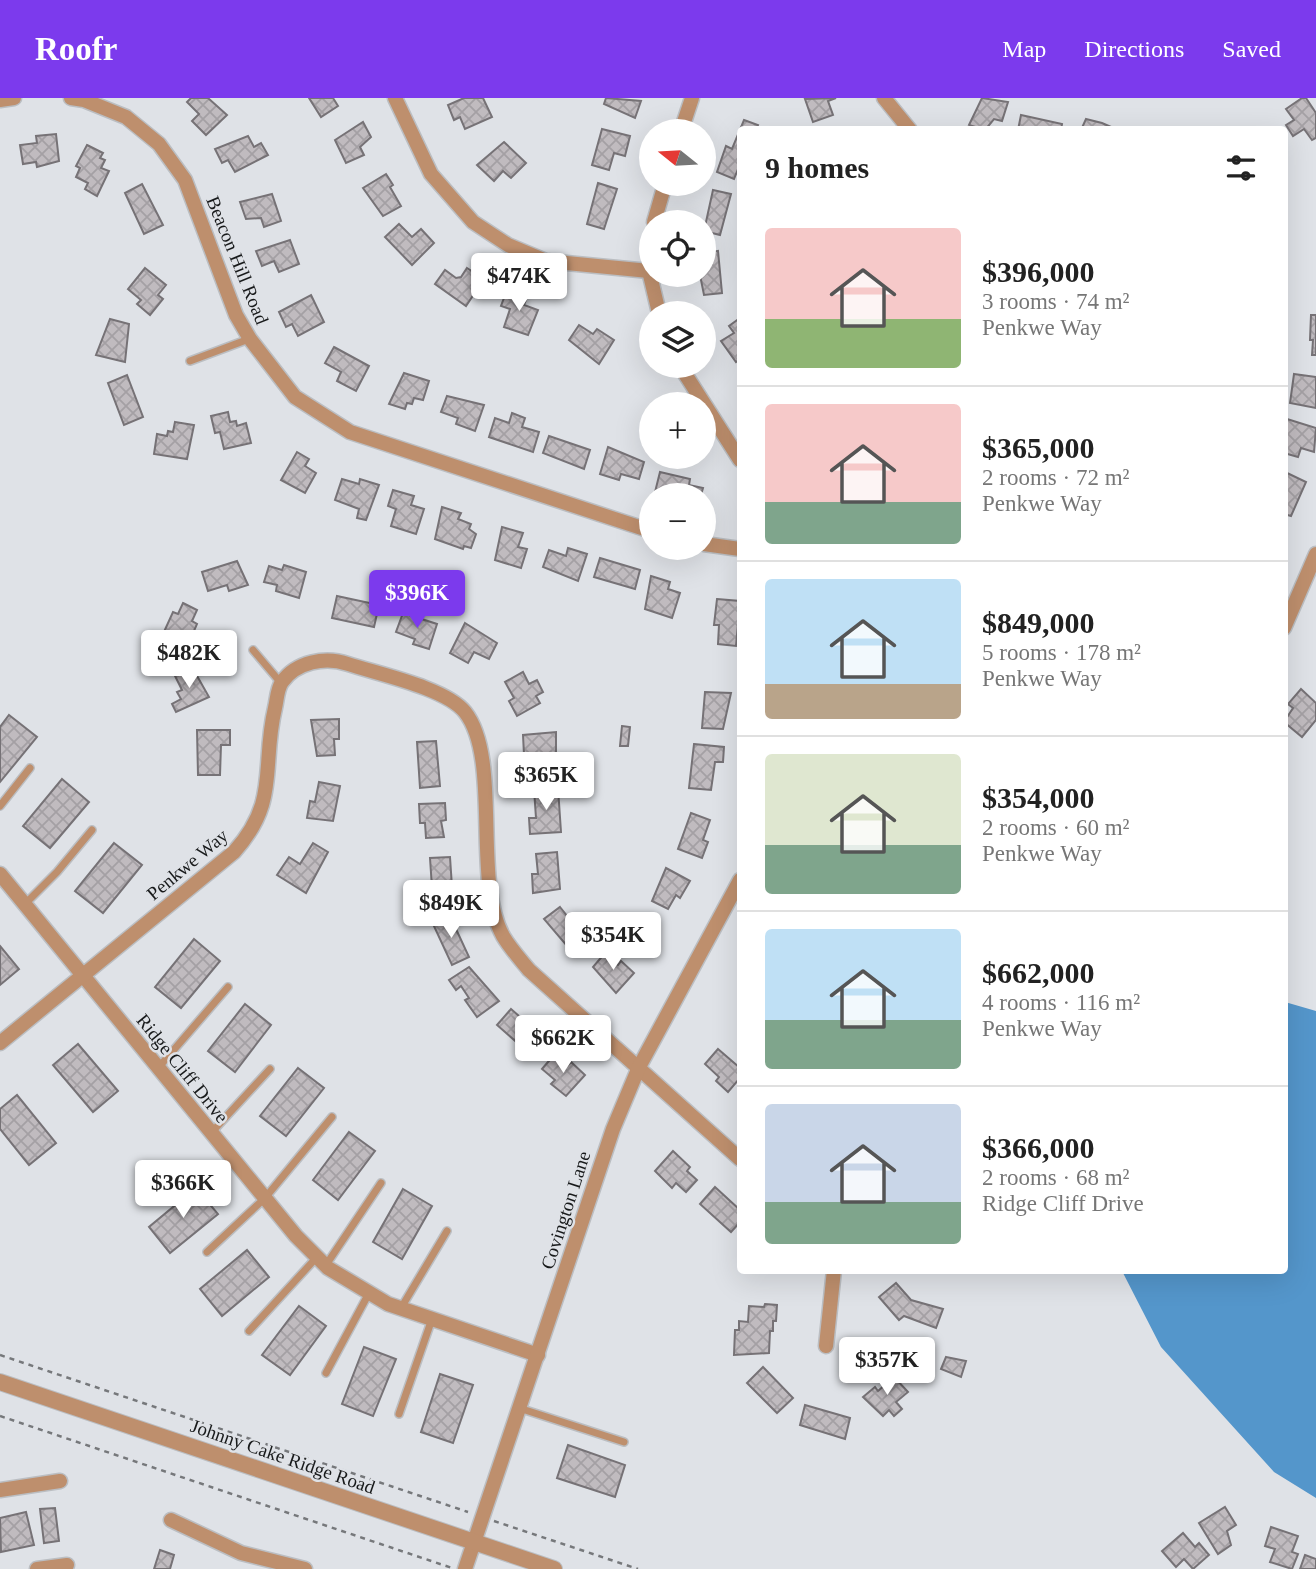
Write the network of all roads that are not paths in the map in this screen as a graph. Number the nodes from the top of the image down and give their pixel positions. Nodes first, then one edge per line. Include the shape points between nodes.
1 (14, 98) edge
2 (71, 98) edge
3 (395, 98) edge
4 (692, 98) edge
5 (884, 98) edge
6 (0, 100) edge
7 (685, 119) edge
8 (908, 126) edge
9 (639, 270) edge
10 (250, 339) junction
11 (190, 361) dead end
12 (688, 378) edge
13 (737, 455) edge
14 (639, 527) edge
15 (716, 546) edge
16 (737, 549) edge
17 (1316, 554) edge
18 (1288, 619) edge
19 (253, 650) dead end
20 (281, 683) junction
21 (30, 768) dead end
22 (0, 806) edge
23 (92, 830) dead end
24 (0, 874) edge
25 (737, 886) edge
26 (24, 904) junction
27 (83, 975) junction
28 (228, 987) dead end
29 (0, 1042) edge
30 (639, 1067) junction
31 (158, 1068) junction
32 (270, 1069) dead end
33 (332, 1117) dead end
34 (211, 1132) junction
35 (737, 1155) edge
36 (381, 1183) dead end
37 (265, 1198) junction
38 (447, 1231) dead end
39 (207, 1252) dead end
40 (321, 1261) junction
41 (834, 1274) edge
42 (369, 1293) junction
43 (400, 1308) junction
44 (432, 1319) junction
45 (249, 1331) dead end
46 (826, 1346) dead end
47 (538, 1355) junction
48 (326, 1373) dead end
49 (0, 1382) edge
50 (519, 1409) junction
51 (399, 1413) dead end
52 (624, 1442) dead end
53 (60, 1481) dead end
54 (0, 1490) edge
55 (171, 1520) dead end
56 (474, 1542) junction
57 (67, 1564) dead end
58 (37, 1569) edge
59 (305, 1569) edge
60 (465, 1569) edge
61 (554, 1569) edge

1 - 6 street
2 - 10 street, Beacon Hill Road via 126,117 186,180 236,315
3 - 9 street via 430,174 473,222 508,245 546,261
4 - 7 street
5 - 8 street
10 - 11 lane
10 - 14 street, Beacon Hill Road via 295,397 350,432
12 - 13 street
15 - 16 street
17 - 18 street
19 - 20 lane
20 - 27 street, Penkwe Way via 270,728 268,790 253,831 234,852
20 - 30 street via 301,664 337,660 441,696 465,712 479,742 492,895 502,934 528,970
21 - 22 lane
23 - 26 lane
24 - 26 street, Ridge Cliff Drive
25 - 30 street, Covington Lane
26 - 27 street, Ridge Cliff Drive
27 - 29 street, Penkwe Way
27 - 31 street, Ridge Cliff Drive
28 - 31 lane
30 - 35 street
30 - 47 street, Covington Lane via 613,1129
31 - 34 street, Ridge Cliff Drive
32 - 34 lane
33 - 37 lane
34 - 37 street, Ridge Cliff Drive
36 - 40 lane
37 - 39 lane
37 - 40 street, Ridge Cliff Drive
38 - 43 lane
40 - 42 street, Ridge Cliff Drive
40 - 45 lane
41 - 46 street
42 - 43 street, Ridge Cliff Drive
42 - 48 lane
43 - 44 street, Ridge Cliff Drive
44 - 47 street, Ridge Cliff Drive
44 - 51 lane
47 - 50 street, Covington Lane
49 - 56 street, Johnny Cake Ridge Road
50 - 52 lane
50 - 56 street, Covington Lane
53 - 54 street
55 - 59 street via 241,1553
56 - 60 street, Covington Lane
56 - 61 street, Johnny Cake Ridge Road
57 - 58 street

